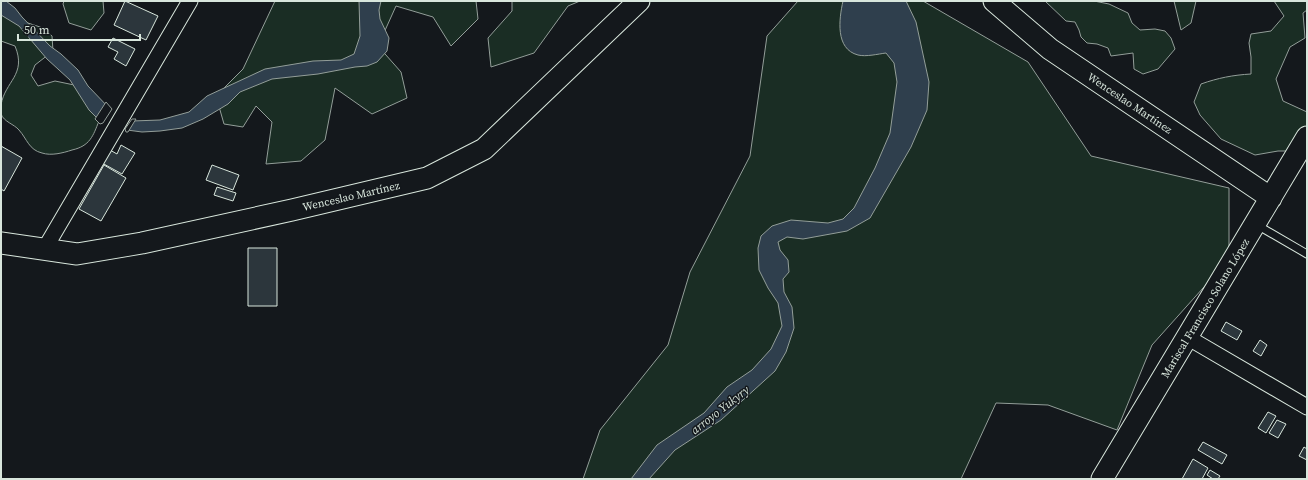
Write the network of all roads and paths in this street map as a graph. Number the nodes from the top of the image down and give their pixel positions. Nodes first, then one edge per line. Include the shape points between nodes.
1 (190, 1) edge
2 (639, 1) edge
3 (994, 1) edge
4 (1307, 137) edge
5 (1271, 198) junction
6 (1255, 224) junction
7 (1, 243) edge
8 (44, 250) junction
9 (1307, 254) edge
10 (1187, 337) junction
11 (1307, 407) edge
12 (1102, 479) edge

1 - 8 street
2 - 8 main road, Wenceslao Martínez via 484,149 427,178 142,243 77,254
3 - 5 main road, Wenceslao Martínez via 1050,48
4 - 5 main road, Mariscal Francisco Solano López
5 - 6 main road, Mariscal Francisco Solano López
6 - 9 lane
6 - 10 main road, Mariscal Francisco Solano López
7 - 8 main road, Wenceslao Martínez
10 - 11 street
10 - 12 main road, Mariscal Francisco Solano López

